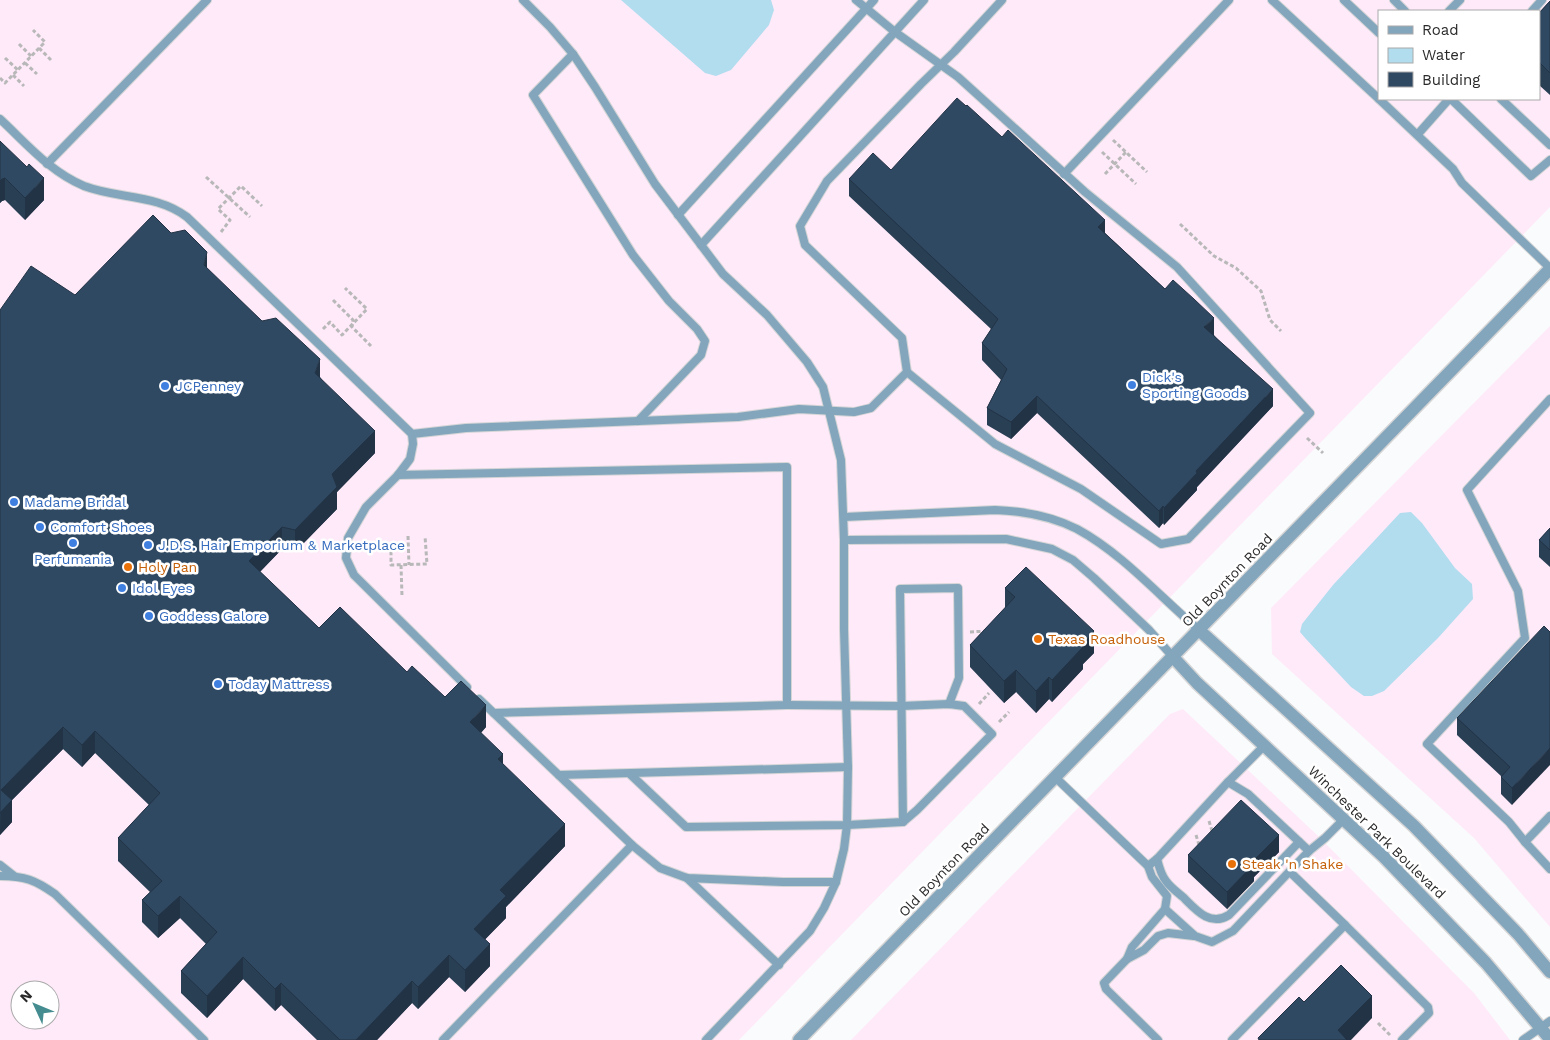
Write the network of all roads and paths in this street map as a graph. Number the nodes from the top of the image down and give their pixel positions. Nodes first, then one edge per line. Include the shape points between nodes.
1 (207, 0) edge
2 (523, 0) edge
3 (856, 0) edge
4 (874, 0) edge
5 (924, 0) edge
6 (1002, 0) edge
7 (1228, 0) edge
8 (1272, 0) edge
9 (1344, 0) edge
10 (1394, 0) edge
11 (1460, 0) edge
12 (1542, 0) edge
13 (867, 8) junction
14 (1404, 10) edge
15 (1450, 10) edge
16 (1533, 10) edge
17 (33, 30) dead end
18 (894, 32) junction
19 (1378, 32) edge
20 (19, 44) dead end
21 (39, 48) junction
22 (573, 54) junction
23 (31, 56) junction
24 (6, 58) dead end
25 (51, 60) dead end
26 (25, 62) junction
27 (941, 65) junction
28 (18, 70) junction
29 (37, 74) dead end
30 (13, 75) junction
31 (0, 78) edge
32 (24, 86) dead end
33 (1378, 96) edge
34 (1382, 100) edge
35 (1449, 100) edge
36 (1451, 100) edge
37 (1502, 100) edge
38 (0, 119) edge
39 (1418, 134) junction
40 (1112, 140) dead end
41 (1550, 145) edge
42 (1101, 152) dead end
43 (1126, 152) junction
44 (1550, 160) edge
45 (47, 164) junction
46 (1114, 164) junction
47 (1147, 172) dead end
48 (1064, 174) junction
49 (1105, 174) dead end
50 (206, 177) dead end
51 (1136, 184) dead end
52 (229, 198) junction
53 (262, 206) dead end
54 (678, 215) junction
55 (250, 217) dead end
56 (230, 220) dead end
57 (1180, 224) dead end
58 (701, 245) junction
59 (1550, 269) edge
60 (345, 288) dead end
61 (333, 300) dead end
62 (330, 322) dead end
63 (353, 324) junction
64 (1281, 331) dead end
65 (371, 346) dead end
66 (907, 372) junction
67 (1550, 399) edge
68 (830, 411) junction
69 (638, 421) junction
70 (412, 434) junction
71 (1307, 438) dead end
72 (1323, 453) dead end
73 (398, 475) junction
74 (844, 517) junction
75 (408, 536) dead end
76 (425, 536) dead end
77 (844, 540) junction
78 (391, 549) dead end
79 (408, 564) junction
80 (401, 565) junction
81 (402, 596) dead end
82 (1198, 630) junction
83 (987, 631) edge
84 (970, 632) dead end
85 (1173, 657) junction
86 (989, 693) dead end
87 (949, 704) junction
88 (787, 705) junction
89 (846, 705) junction
90 (901, 706) junction
91 (978, 706) dead end
92 (1009, 712) dead end
93 (494, 713) junction
94 (997, 725) dead end
95 (1264, 746) junction
96 (848, 766) junction
97 (630, 774) junction
98 (559, 775) junction
99 (1056, 778) junction
100 (1228, 782) junction
101 (1208, 816) dead end
102 (1550, 816) edge
103 (1343, 820) junction
104 (903, 822) junction
105 (847, 825) junction
106 (1195, 830) dead end
107 (1214, 837) edge
108 (1299, 842) junction
109 (1525, 842) junction
110 (632, 846) junction
111 (1201, 851) edge
112 (1309, 851) junction
113 (1157, 859) junction
114 (0, 865) edge
115 (1148, 866) junction
116 (1550, 868) edge
117 (1290, 872) junction
118 (0, 876) edge
119 (14, 876) junction
120 (686, 878) junction
121 (836, 882) junction
122 (1165, 910) junction
123 (1345, 924) junction
124 (1194, 936) junction
125 (1127, 958) junction
126 (779, 965) junction
127 (1550, 972) edge
128 (1378, 1023) dead end
129 (1545, 1024) edge
130 (1391, 1035) dead end
131 (1550, 1039) edge
132 (204, 1040) edge
133 (443, 1040) edge
134 (706, 1040) edge
135 (799, 1040) edge
136 (1158, 1040) edge
137 (1232, 1040) edge
138 (1402, 1040) edge
139 (1523, 1040) edge

1 - 45 lane
2 - 22 lane
3 - 13 lane
4 - 13 lane
5 - 18 lane
6 - 27 lane
7 - 48 lane
8 - 33 lane
9 - 19 lane
10 - 14 lane
11 - 15 lane
12 - 16 lane
13 - 18 lane
13 - 54 lane
17 - 21 path via 45,42
18 - 27 lane
18 - 58 lane
20 - 23 path
21 - 23 path
21 - 25 path
22 - 54 lane
22 - 69 lane via 533,95 633,255 705,341 701,354
23 - 26 path
24 - 28 path
26 - 28 path
26 - 29 path
27 - 48 lane
27 - 66 lane via 827,181 800,226 805,245 902,338
28 - 30 path
30 - 31 path via 5,83
30 - 32 path
34 - 39 lane
35 - 39 lane
36 - 44 lane via 1531,176
37 - 41 lane
38 - 45 lane
39 - 59 lane via 1462,183
40 - 43 path
42 - 46 path
43 - 46 path
43 - 47 path
45 - 70 lane via 86,186 176,208
46 - 49 path
46 - 51 path
48 - 66 lane via 1177,267 1310,413 1188,539 1162,544 1081,489 995,444
50 - 52 path
52 - 53 path via 241,186
52 - 55 path
52 - 56 path via 218,209
54 - 58 lane
57 - 64 path via 1214,256 1236,268 1261,291 1270,320
58 - 68 lane via 722,274 767,315 807,362 824,387
59 - 82 street, Old Boynton Road
60 - 63 path via 367,309
61 - 63 path via 353,320
62 - 63 path via 342,334
63 - 65 path via 352,327
66 - 68 lane via 871,408 854,412
67 - 109 lane via 1467,490 1518,591 1525,638 1427,744 1509,822
68 - 69 lane via 799,409 738,417
68 - 74 lane via 841,460
69 - 70 lane via 466,428
70 - 73 lane via 410,459
71 - 72 path
73 - 88 lane via 787,467
73 - 93 lane via 366,507 348,538 346,558 354,575
74 - 77 lane
74 - 82 lane via 995,510 1020,511 1050,518 1099,543
75 - 79 path
76 - 79 path via 426,564
77 - 85 lane via 1006,539 1052,549 1073,560 1094,578
77 - 89 lane
78 - 80 path via 391,565
79 - 80 path
80 - 81 path
82 - 85 street, Old Boynton Road
82 - 127 street, Winchester Park Boulevard via 1414,826 1505,920
83 - 84 path
85 - 95 street, Winchester Park Boulevard
85 - 99 street, Old Boynton Road
86 - 91 path
87 - 90 lane
87 - 90 lane via 959,678 958,588 900,588
87 - 104 lane via 964,706 992,734
88 - 89 lane
88 - 93 lane
89 - 90 lane
89 - 96 lane
90 - 104 lane
92 - 94 path
93 - 98 lane
95 - 100 lane
95 - 103 street, Winchester Park Boulevard
96 - 97 lane
96 - 105 lane
97 - 98 lane
97 - 105 lane via 686,827
98 - 110 lane
99 - 115 lane
99 - 135 street, Old Boynton Road
100 - 108 lane via 1248,794
100 - 113 lane
101 - 107 path
102 - 109 lane
103 - 112 lane
103 - 129 street, Winchester Park Boulevard via 1436,909
104 - 105 lane
105 - 121 lane
106 - 111 path
108 - 112 lane
108 - 113 lane via 1229,915 1217,920 1201,914 1165,880
109 - 116 lane
110 - 120 lane via 660,868
110 - 133 lane
112 - 117 lane
113 - 115 lane
114 - 119 lane
115 - 122 lane via 1152,877 1167,896
117 - 123 lane
117 - 124 lane via 1233,931 1212,942
118 - 119 lane
119 - 132 lane via 36,881 55,894
120 - 121 lane
120 - 126 lane
121 - 126 lane via 810,931
122 - 124 lane
122 - 125 lane via 1132,947
123 - 137 lane
123 - 138 lane via 1428,1007 1429,1013
124 - 125 lane via 1168,933 1158,936 1144,950
125 - 136 lane via 1104,984
126 - 134 lane
128 - 130 path
129 - 131 street, Winchester Park Boulevard
129 - 139 lane

